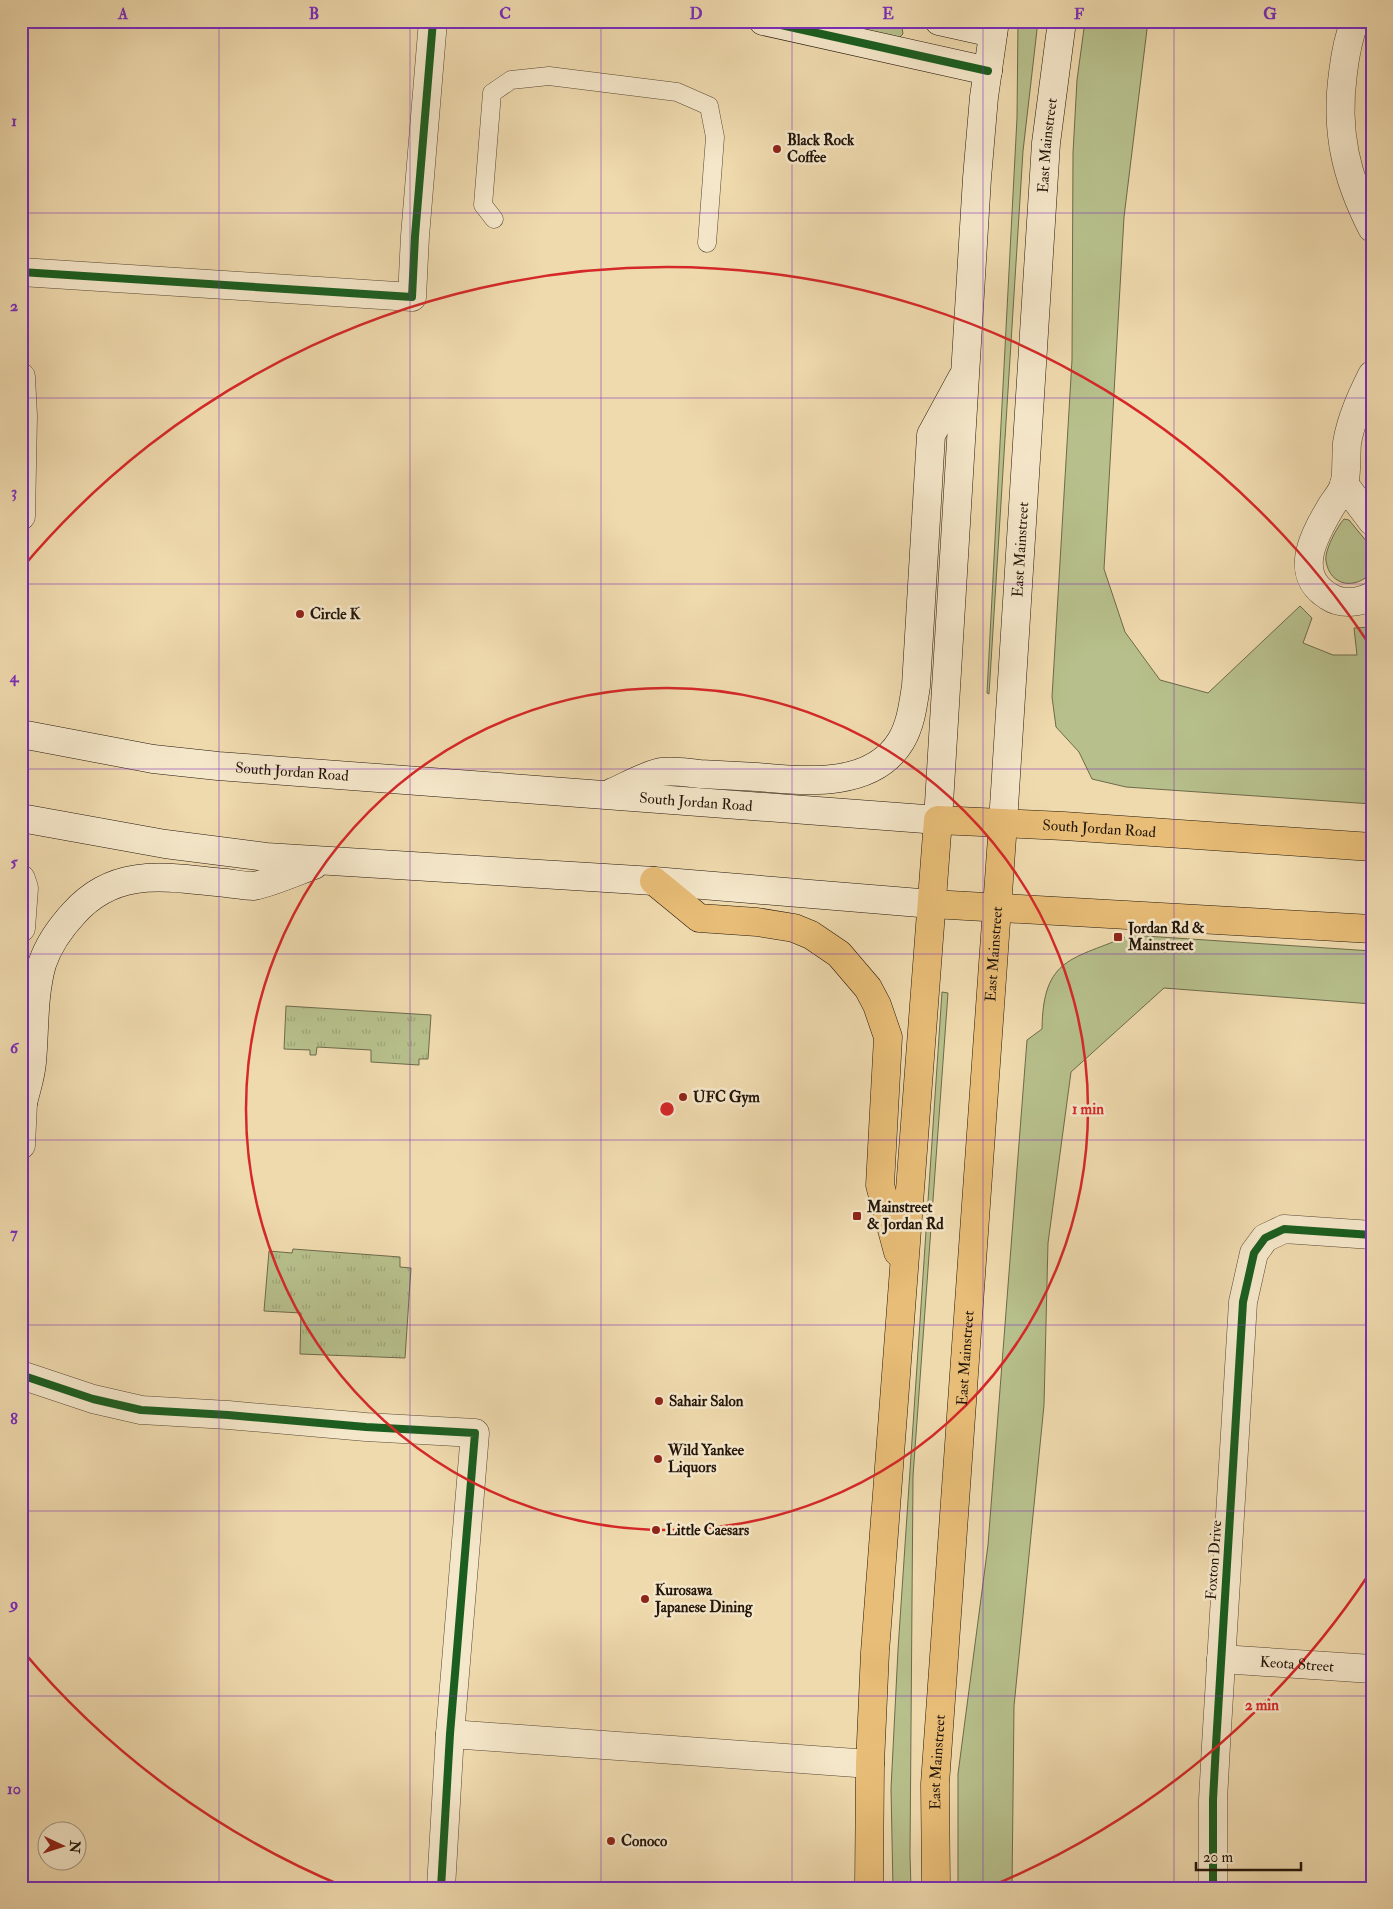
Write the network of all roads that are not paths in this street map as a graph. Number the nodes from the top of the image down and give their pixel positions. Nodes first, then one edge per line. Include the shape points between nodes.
1 (432, 21) edge
2 (763, 21) edge
3 (939, 21) edge
4 (1062, 21) edge
5 (1355, 21) edge
6 (994, 27) edge
7 (988, 71) junction
8 (494, 219) dead end
9 (1372, 228) edge
10 (707, 243) dead end
11 (21, 272) edge
12 (966, 373) junction
13 (1372, 375) edge
14 (21, 377) edge
15 (1344, 484) junction
16 (21, 516) edge
17 (1372, 521) edge
18 (1372, 596) edge
19 (21, 734) edge
20 (607, 795) junction
21 (21, 818) edge
22 (938, 820) junction
23 (1003, 823) junction
24 (1372, 847) edge
25 (327, 860) junction
26 (21, 879) edge
27 (654, 881) junction
28 (932, 904) junction
29 (997, 907) junction
30 (21, 928) edge
31 (1372, 929) edge
32 (22, 1098) edge
33 (21, 1146) edge
34 (1372, 1235) edge
35 (904, 1270) junction
36 (21, 1374) edge
37 (1221, 1659) junction
38 (1372, 1669) edge
39 (450, 1734) junction
40 (870, 1764) junction
41 (441, 1888) edge
42 (869, 1888) edge
43 (936, 1888) edge
44 (1213, 1888) edge

1 - 11 main road via 412,297
2 - 7 main road
3 - 6 main road
4 - 23 main road, East Mainstreet via 1046,143
5 - 9 main road via 1345,54 1341,84 1341,138 1351,181
6 - 7 main road
7 - 12 main road
8 - 10 lane via 483,205 492,93 511,80 549,76 677,92 710,106 716,137
12 - 20 main road via 931,435 914,701 908,727 893,752 875,766 848,776 823,780 661,772
12 - 22 main road
13 - 15 main road via 1353,418
14 - 16 main road
15 - 17 main road
15 - 18 main road via 1313,540 1308,559 1311,577 1329,597 1358,602
19 - 20 main road, South Jordan Road via 153,759 218,766
20 - 22 main road, South Jordan Road
21 - 25 main road via 228,854
22 - 23 main road, South Jordan Road
22 - 28 main road
23 - 24 main road, South Jordan Road
23 - 29 main road, East Mainstreet
25 - 27 main road
25 - 32 main road via 255,886 162,877 134,879 112,884 88,898 64,925 42,964 37,986 32,1065
26 - 30 main road via 24,888
27 - 28 main road
27 - 35 main road via 699,918 764,923 794,928 811,935 839,954 868,988 888,1037 880,1185
28 - 29 main road
28 - 35 main road
29 - 31 main road
29 - 43 main road, East Mainstreet via 935,1784
32 - 33 main road
34 - 37 main road, Foxton Drive via 1284,1230 1265,1238 1254,1253 1243,1302
35 - 40 main road via 875,1652
36 - 39 main road via 93,1400 141,1410 475,1434
37 - 38 main road, Keota Street
37 - 44 main road, Foxton Drive via 1213,1800
39 - 40 main road
39 - 41 main road
40 - 42 main road

